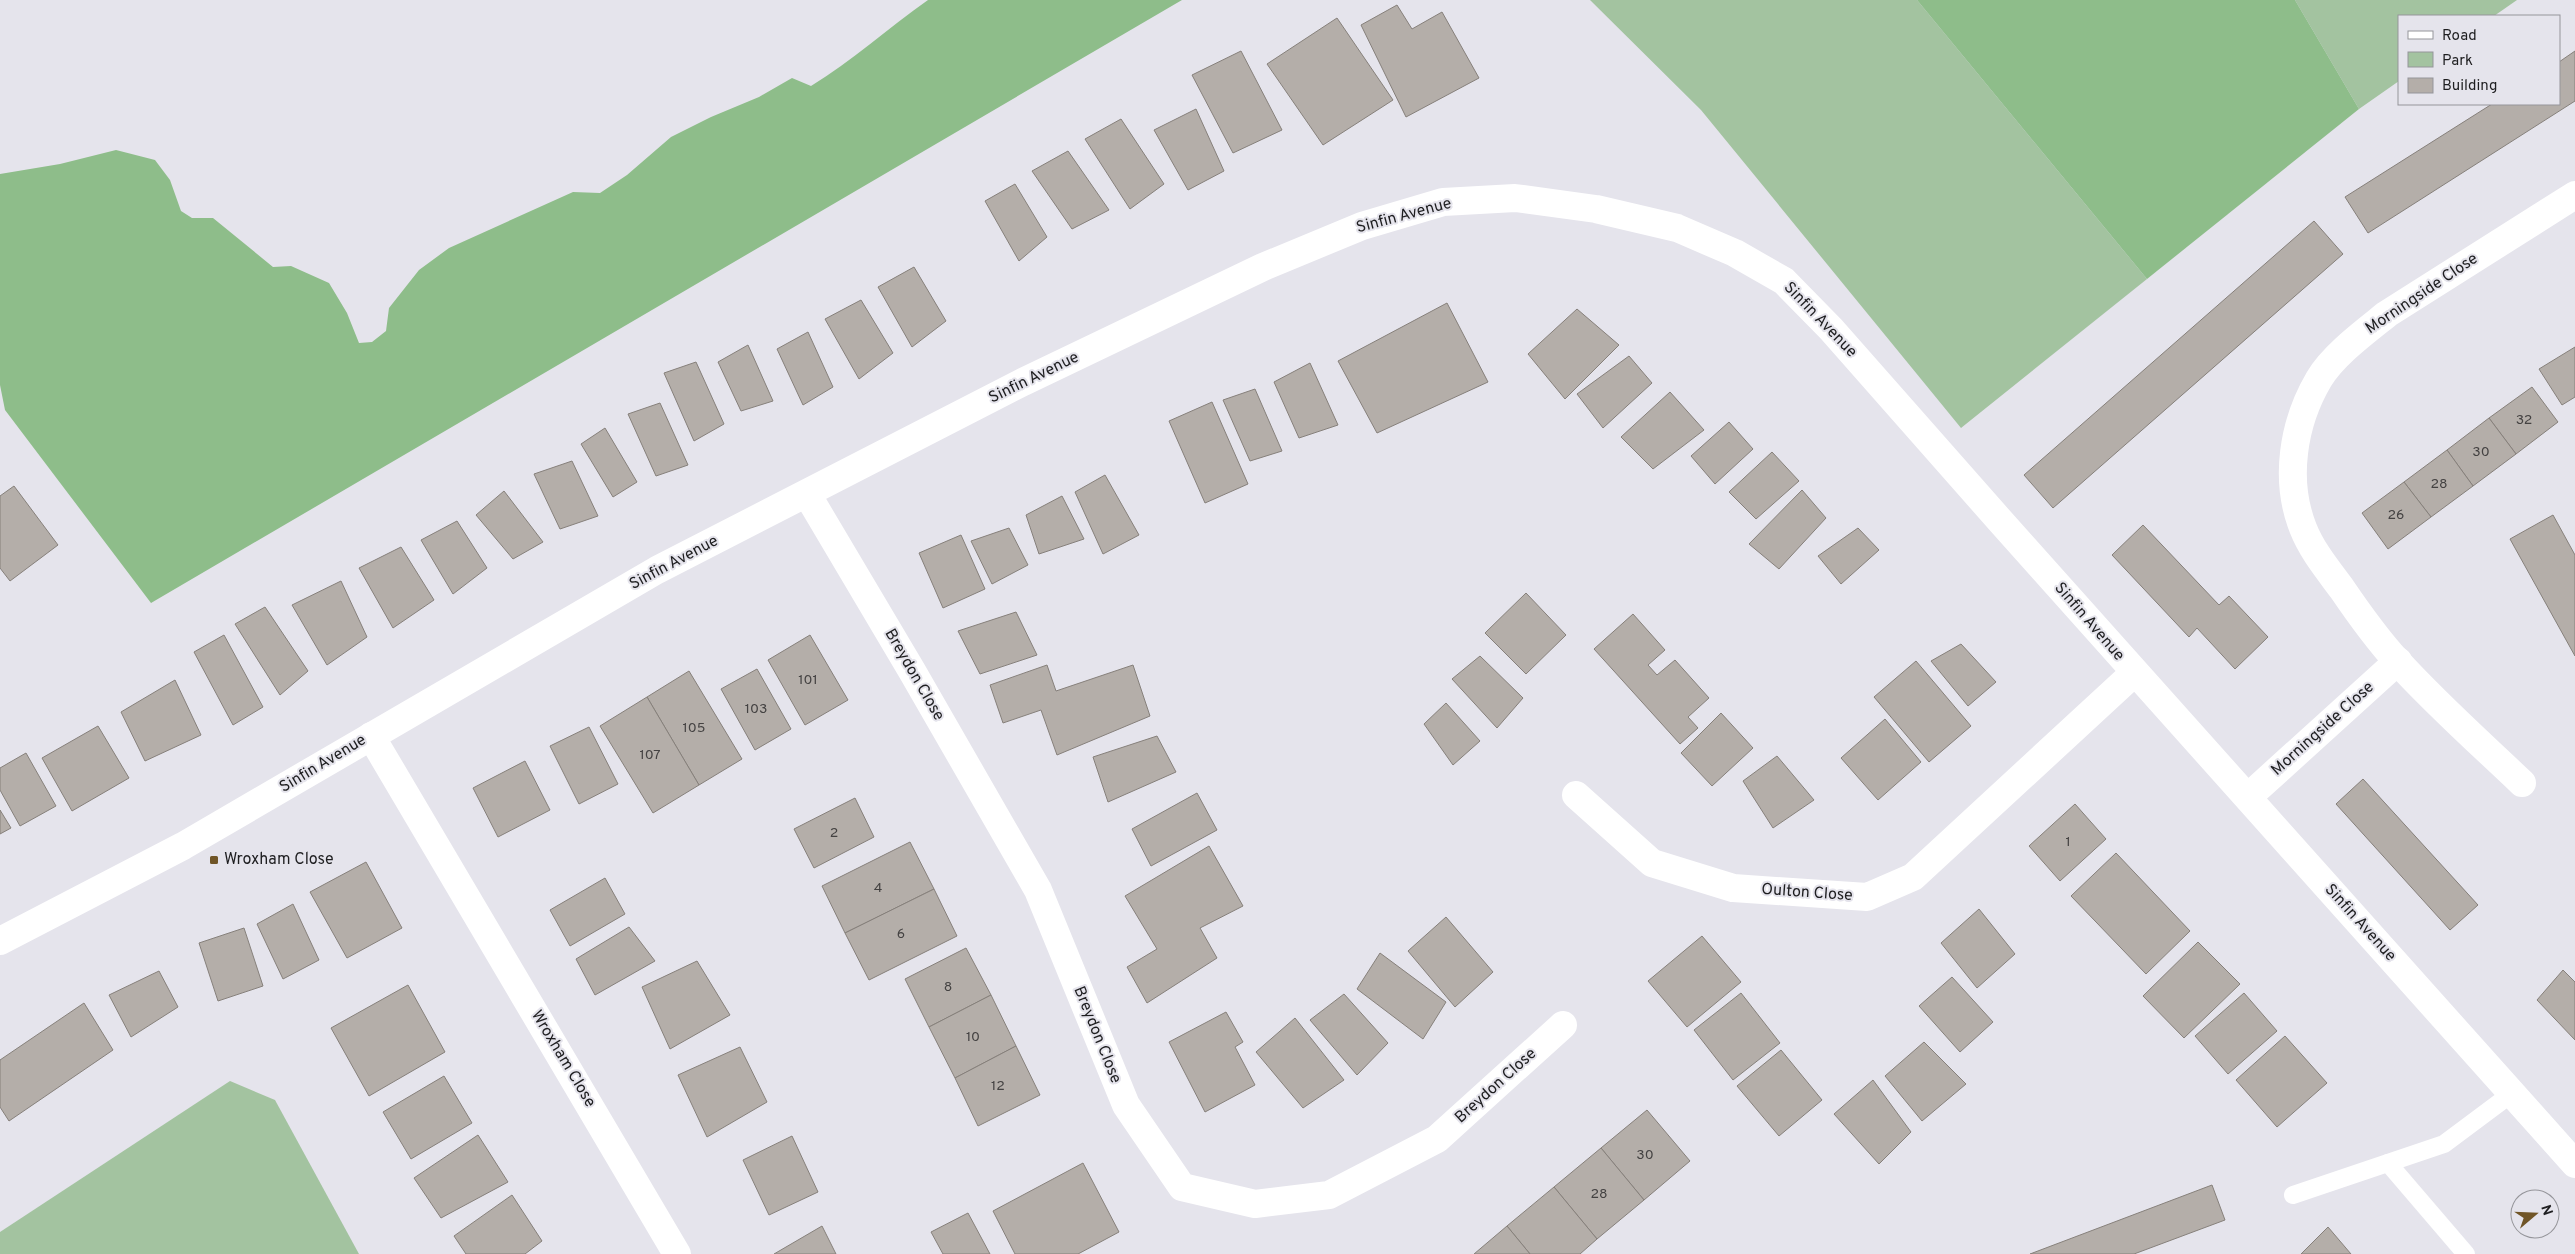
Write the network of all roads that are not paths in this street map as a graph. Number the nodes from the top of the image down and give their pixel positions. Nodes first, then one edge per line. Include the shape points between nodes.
1 (2575, 195) edge
2 (807, 494) junction
3 (2398, 661) junction
4 (2134, 673) junction
5 (371, 736) junction
6 (2522, 783) dead end
7 (1576, 794) dead end
8 (2248, 797) junction
9 (0, 941) edge
10 (1563, 1025) dead end
11 (2511, 1094) junction
12 (2388, 1163) junction
13 (2575, 1164) edge
14 (2293, 1195) dead end
15 (677, 1254) edge
16 (2466, 1254) edge

1 - 3 street, Morningside Close via 2387,314 2320,377 2306,403 2297,429 2294,454 2297,505 2303,528 2314,550 2369,628
2 - 4 street, Sinfin Avenue via 1023,382 1263,267 1362,226 1443,202 1514,198 1587,208 1677,228 1735,253 1784,281 1831,329
2 - 5 street, Sinfin Avenue via 657,570
2 - 10 street, Breydon Close via 1038,890 1126,1105 1182,1187 1254,1204 1330,1195 1437,1139
3 - 6 street, Morningside Close
3 - 8 street, Morningside Close
4 - 7 street, Oulton Close via 1913,877 1867,897 1733,888 1652,863
4 - 8 street, Sinfin Avenue
5 - 9 street, Sinfin Avenue via 182,846
5 - 15 street, Wroxham Close
8 - 11 street, Sinfin Avenue
11 - 12 lane via 2444,1144
11 - 13 street, Sinfin Avenue
12 - 14 lane
12 - 16 lane

